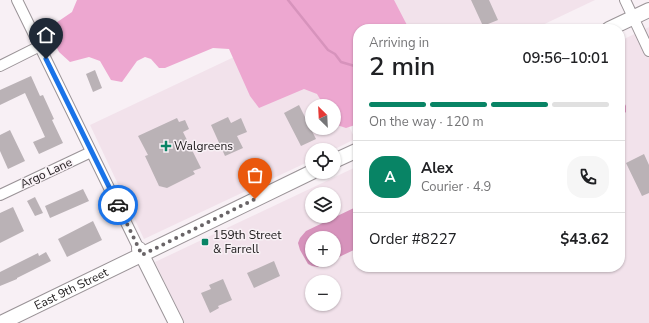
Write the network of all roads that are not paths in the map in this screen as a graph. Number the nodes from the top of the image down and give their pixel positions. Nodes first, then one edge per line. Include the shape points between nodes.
1 (17, 0) edge
2 (625, 0) edge
3 (649, 10) edge
4 (633, 17) junction
5 (619, 24) edge
6 (40, 46) junction
7 (649, 51) edge
8 (0, 66) edge
9 (91, 152) junction
10 (353, 152) edge
11 (341, 158) edge
12 (305, 175) edge
13 (0, 195) edge
14 (140, 252) junction
15 (1, 323) edge
16 (176, 323) edge

1 - 6 street
2 - 4 street
3 - 4 main road
4 - 5 main road
4 - 7 street
6 - 8 street
6 - 9 street
9 - 13 street, Argo Lane
9 - 14 street
10 - 11 main road
12 - 14 main road, East 9th Street
14 - 15 main road, East 9th Street
14 - 16 main road

